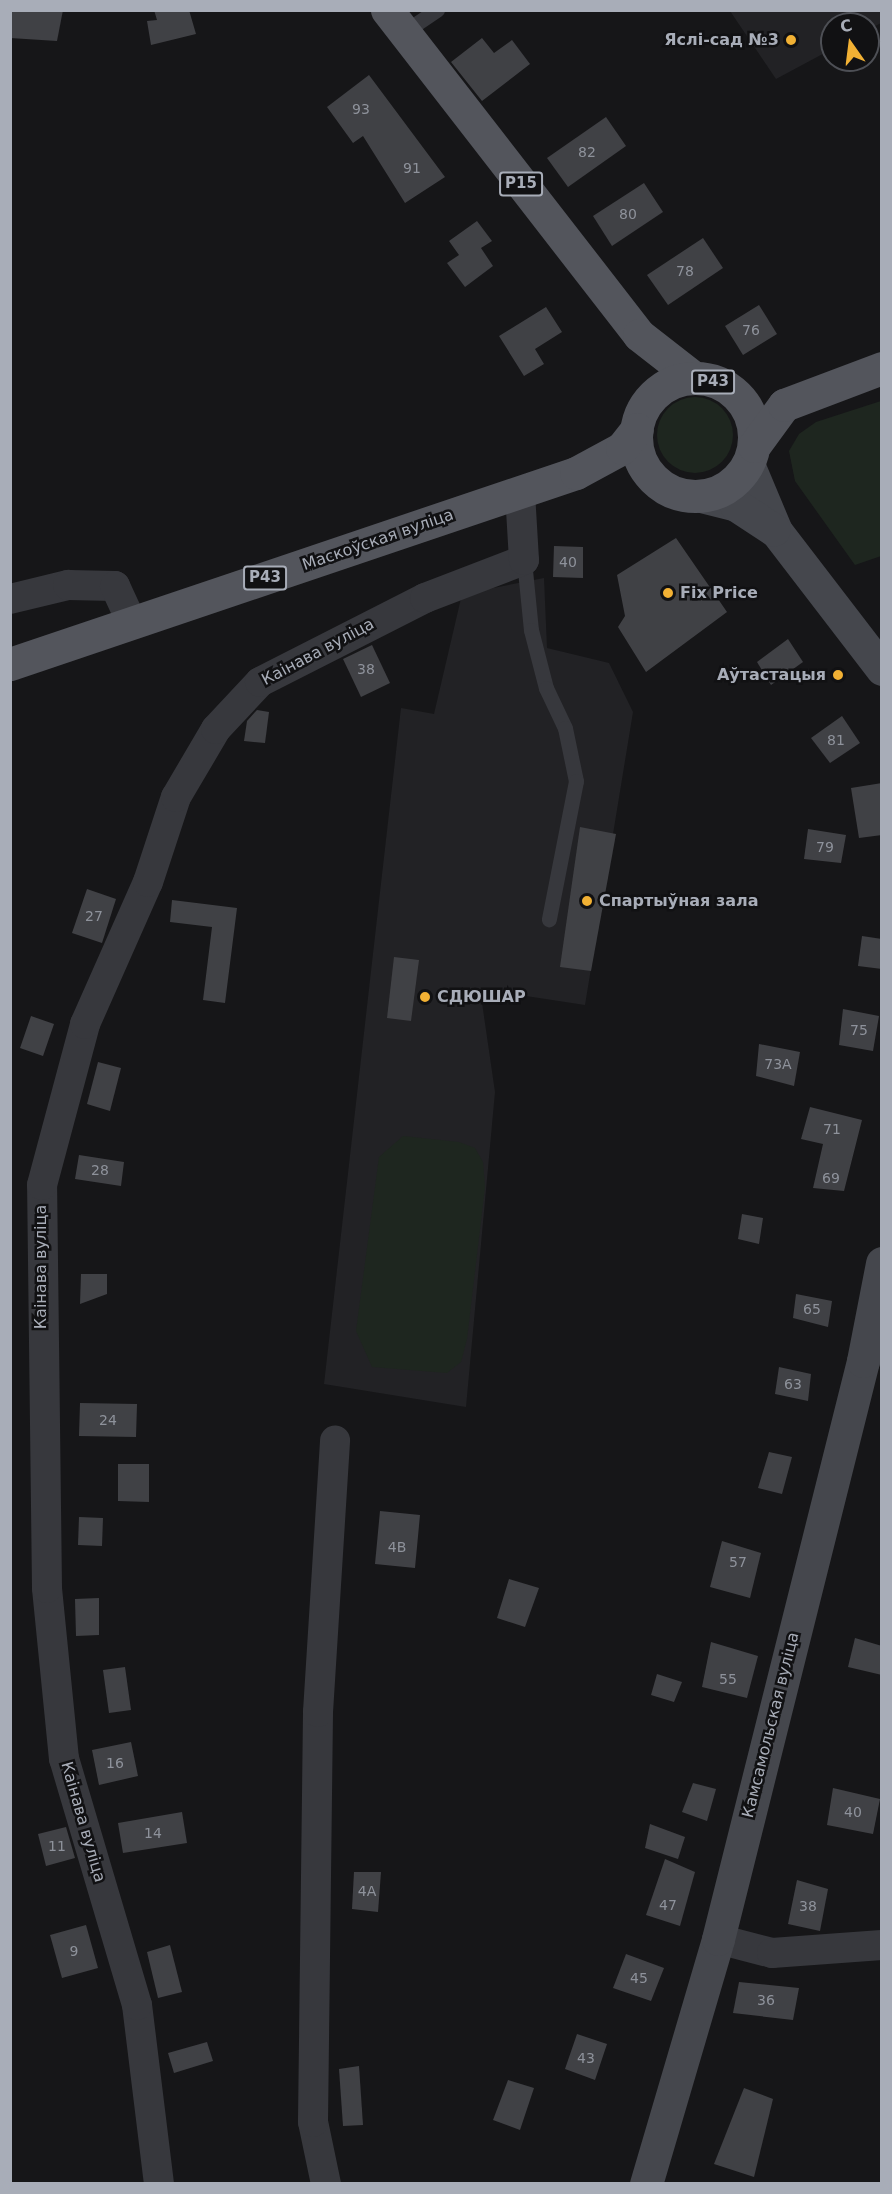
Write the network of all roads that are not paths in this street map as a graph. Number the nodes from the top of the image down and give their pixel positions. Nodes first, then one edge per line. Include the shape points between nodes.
1 (437, 10) edge
2 (395, 21) edge
3 (639, 335) junction
4 (882, 368) edge
5 (708, 381) junction
6 (812, 391) junction
7 (640, 420) junction
8 (751, 455) junction
9 (576, 473) junction
10 (661, 485) junction
11 (519, 493) junction
12 (701, 496) junction
13 (776, 531) junction
14 (524, 560) junction
15 (10, 599) edge
16 (132, 623) junction
17 (10, 664) edge
18 (882, 669) edge
19 (549, 920) dead end
20 (882, 1263) edge
21 (335, 1441) dead end
22 (718, 1939) junction
23 (882, 1945) edge
24 (647, 2183) edge
25 (159, 2184) edge
26 (326, 2184) edge

1 - 2 lane
2 - 3 main road, Р15
3 - 5 main road, Р15
3 - 7 main road, Р15 via 647,363
4 - 6 main road, Р43
5 - 6 main road, Р43 via 757,394
5 - 7 main road, Р43 via 673,382
5 - 8 main road, Р43 via 742,400 752,422
6 - 8 main road, Р43 via 784,405
7 - 9 main road, Маскоўская вуліца / Р43 via 622,448
7 - 10 main road via 642,460
8 - 12 main road, Р43 via 728,485
8 - 13 main road
9 - 10 main road, Маскоўская вуліца / Р43 via 607,471
9 - 11 main road, Маскоўская вуліца / Р43
10 - 12 main road, Р43
11 - 14 street
11 - 16 main road, Маскоўская вуліца / Р43
12 - 13 main road via 736,505
13 - 18 main road
14 - 19 lane via 531,630 546,688 565,728 576,781
14 - 25 street, Каінава вуліца via 416,603 260,682 216,729 176,797 148,882 86,1024 42,1185 47,1588 64,1759 136,2005
15 - 16 street via 68,585 115,586
16 - 17 main road, Маскоўская вуліца / Р43
20 - 22 main road, Камсамольская вуліца via 863,1361
21 - 26 street via 318,1712 313,2122
22 - 23 street via 772,1953
22 - 24 main road, Камсамольская вуліца

